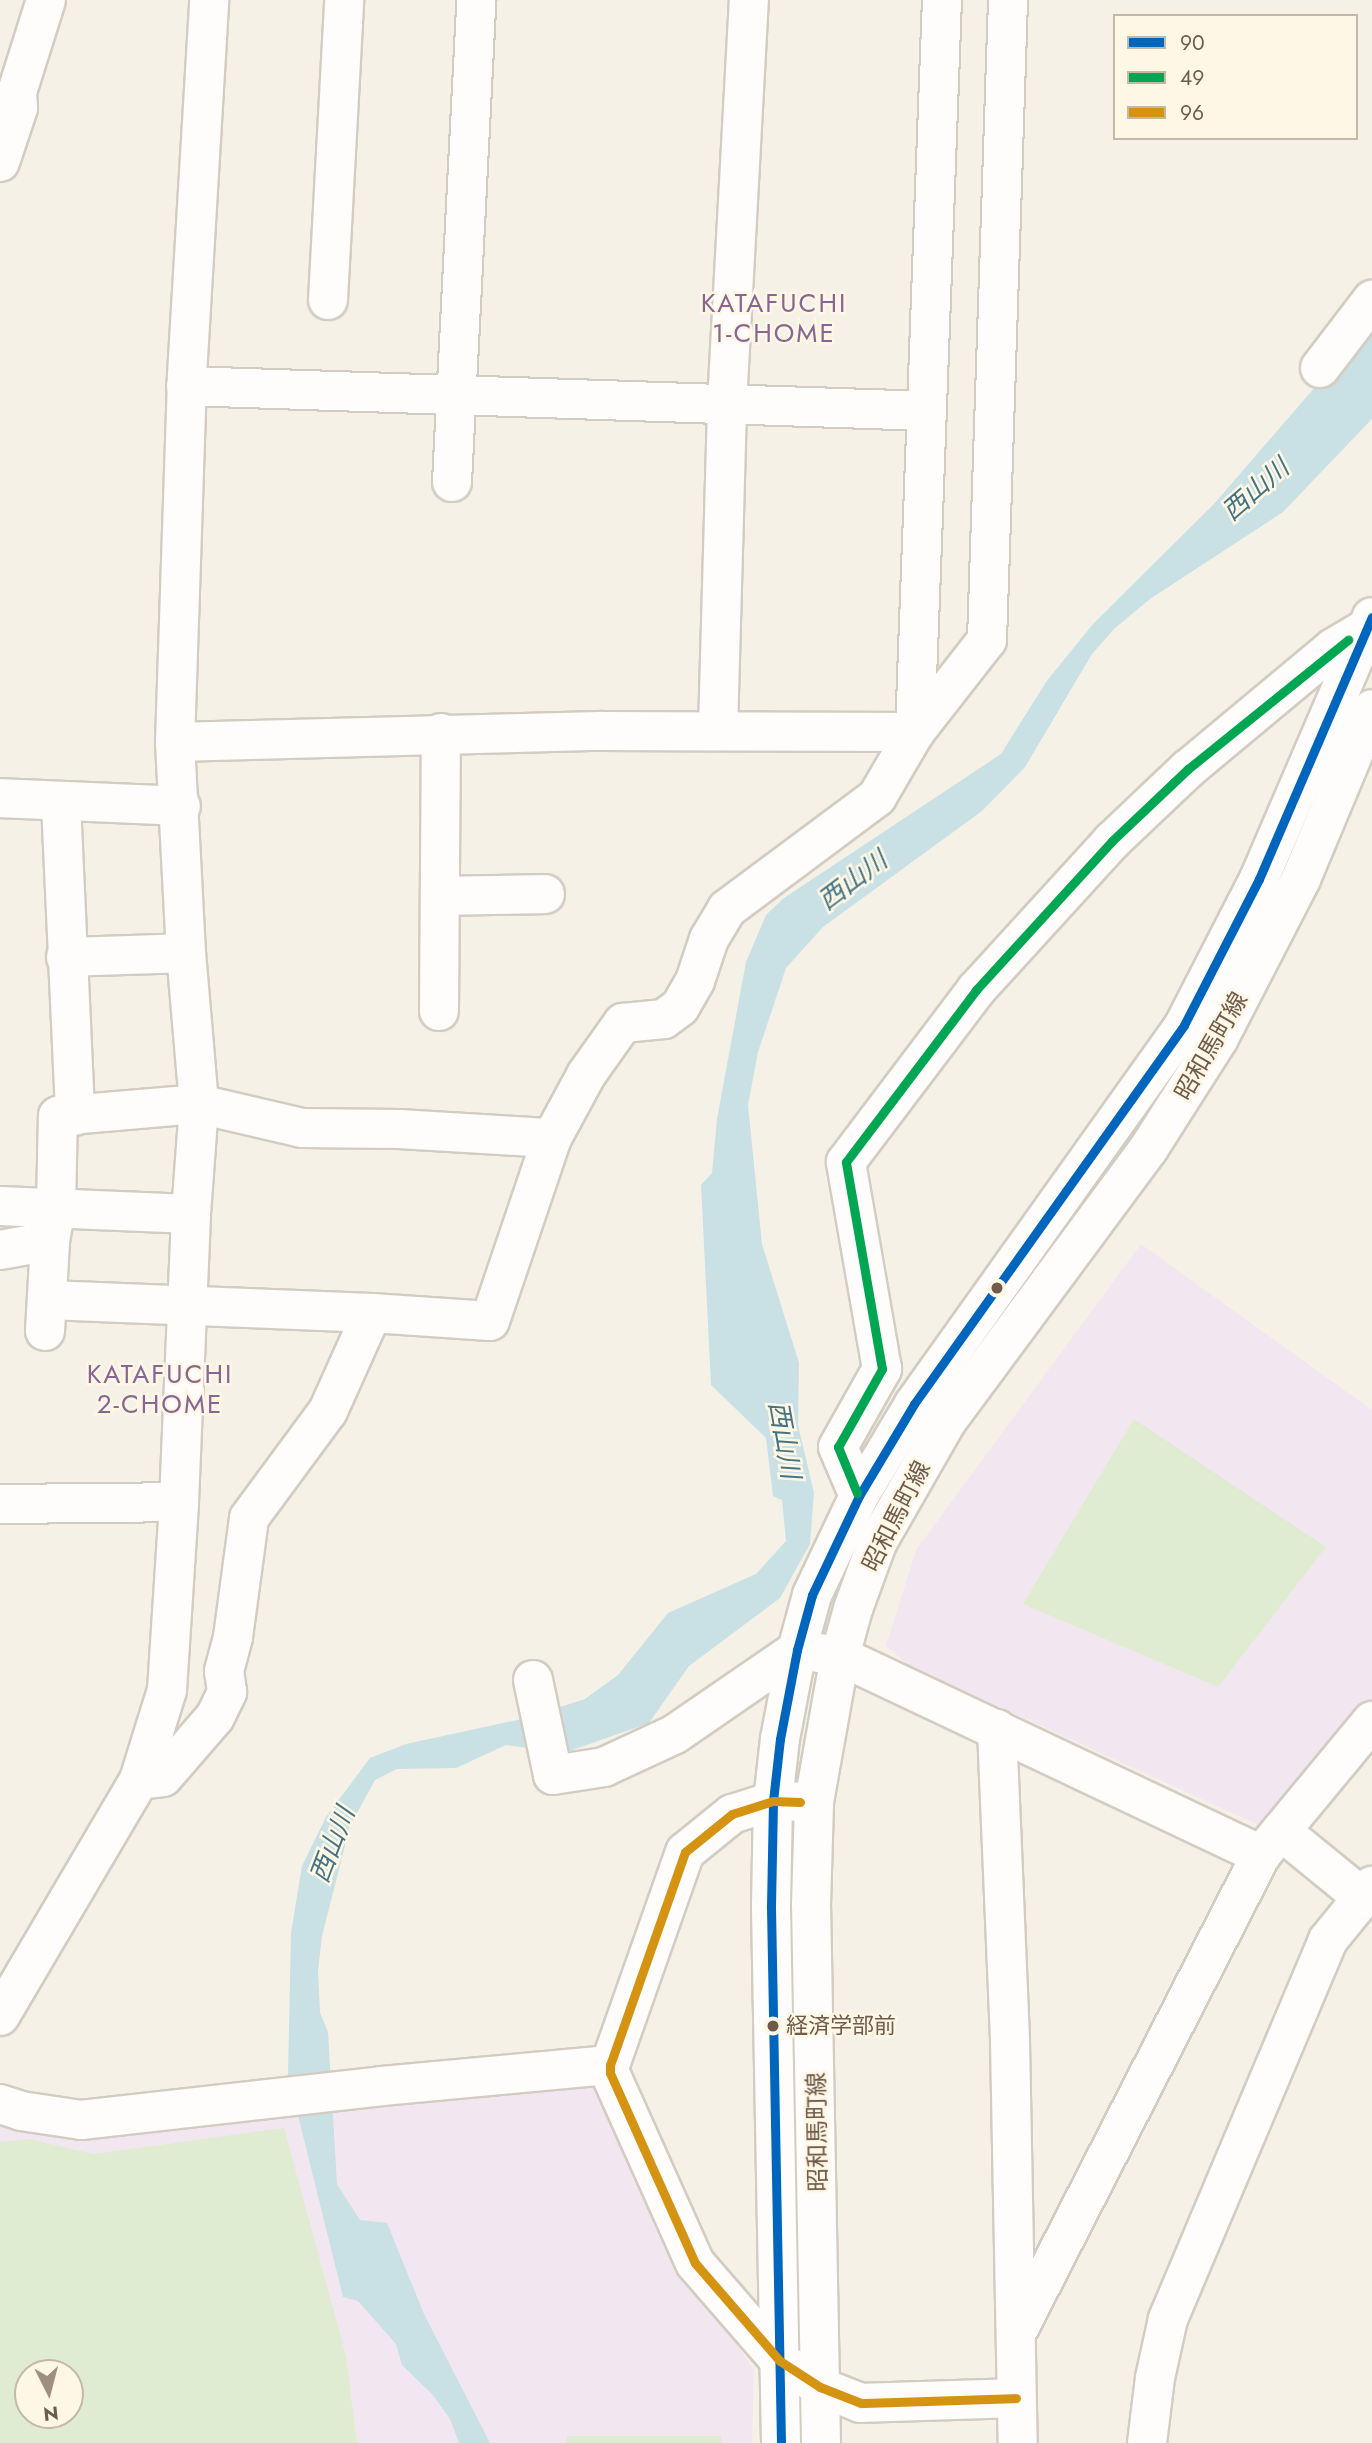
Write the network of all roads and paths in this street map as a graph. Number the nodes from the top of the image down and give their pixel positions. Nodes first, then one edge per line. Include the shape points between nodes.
1 (46, 0) edge
2 (209, 0) edge
3 (344, 0) edge
4 (477, 0) edge
5 (749, 0) edge
6 (942, 0) edge
7 (1008, 0) edge
8 (0, 162) edge
9 (328, 300) dead end
10 (1372, 300) edge
11 (1320, 368) dead end
12 (186, 386) junction
13 (456, 393) junction
14 (727, 404) junction
15 (926, 411) junction
16 (452, 482) dead end
17 (1370, 623) edge
18 (1372, 709) edge
19 (718, 730) junction
20 (915, 732) junction
21 (441, 733) junction
22 (175, 742) junction
23 (0, 798) edge
24 (61, 803) junction
25 (181, 806) junction
26 (545, 894) dead end
27 (442, 896) junction
28 (186, 953) junction
29 (66, 957) junction
30 (439, 1012) dead end
31 (199, 1104) junction
32 (75, 1116) junction
33 (552, 1138) junction
34 (0, 1206) edge
35 (191, 1214) junction
36 (53, 1224) junction
37 (0, 1250) edge
38 (186, 1304) junction
39 (372, 1313) junction
40 (859, 1496) junction
41 (179, 1502) junction
42 (0, 1504) edge
43 (797, 1650) junction
44 (841, 1656) junction
45 (533, 1680) dead end
46 (1372, 1721) edge
47 (997, 1729) junction
48 (139, 1780) junction
49 (773, 1801) junction
50 (814, 1802) junction
51 (1271, 1843) junction
52 (1367, 1892) edge
53 (0, 2016) edge
54 (610, 2065) junction
55 (0, 2104) edge
56 (1016, 2335) junction
57 (779, 2361) junction
58 (820, 2387) junction
59 (1016, 2398) junction
60 (781, 2443) edge
61 (821, 2443) edge
62 (1018, 2443) edge
63 (1147, 2443) edge

1 - 8 street
2 - 12 street
3 - 9 street
4 - 13 street
5 - 14 street
6 - 15 street
7 - 20 street via 987,640
10 - 11 street
12 - 13 street
12 - 22 street
13 - 14 street
13 - 16 street
14 - 15 street
14 - 19 street
15 - 20 street
17 - 40 street, 昭和馬町線 via 1259,879 1184,1025 915,1404
17 - 40 street via 1198,760 1112,841 976,990 846,1161 882,1369 838,1447
18 - 44 street, 昭和馬町線 via 1301,879 1219,1038 1149,1149 947,1421 877,1543
19 - 20 street
19 - 21 street
20 - 33 street via 877,797 727,909 680,1007 664,1018 624,1023 586,1074
21 - 22 street
21 - 27 street
22 - 25 street
23 - 24 street
24 - 25 street
24 - 29 street
25 - 28 street
26 - 27 street
27 - 30 street
28 - 29 street
28 - 31 street
29 - 32 street
31 - 32 street
31 - 33 street via 302,1128
31 - 35 street
32 - 36 street via 58,1116
33 - 39 street via 491,1321
34 - 36 street
35 - 36 street
35 - 38 street
36 - 37 street
36 - 38 street via 47,1316
38 - 39 street
38 - 41 street
39 - 48 street via 328,1411 249,1518 224,1671 227,1692 219,1709 163,1777
40 - 43 street, 昭和馬町線 via 812,1595
41 - 42 street
41 - 48 street via 167,1690
43 - 44 street
43 - 45 street via 675,1734 604,1767 553,1775
43 - 49 street, 昭和馬町線 via 779,1739
44 - 47 street
44 - 50 street, 昭和馬町線
46 - 51 street
47 - 51 street
47 - 56 street
48 - 53 street
49 - 50 street
49 - 54 street via 732,1814 685,1852
49 - 57 street, 昭和馬町線
50 - 58 street, 昭和馬町線 via 811,1905
51 - 52 street
51 - 56 street
52 - 63 street via 1328,1940 1168,2319
54 - 55 street via 81,2120
54 - 57 street via 695,2263
56 - 59 street
57 - 58 street
57 - 60 street, 昭和馬町線
58 - 59 street via 861,2403
58 - 61 street, 昭和馬町線
59 - 62 street

